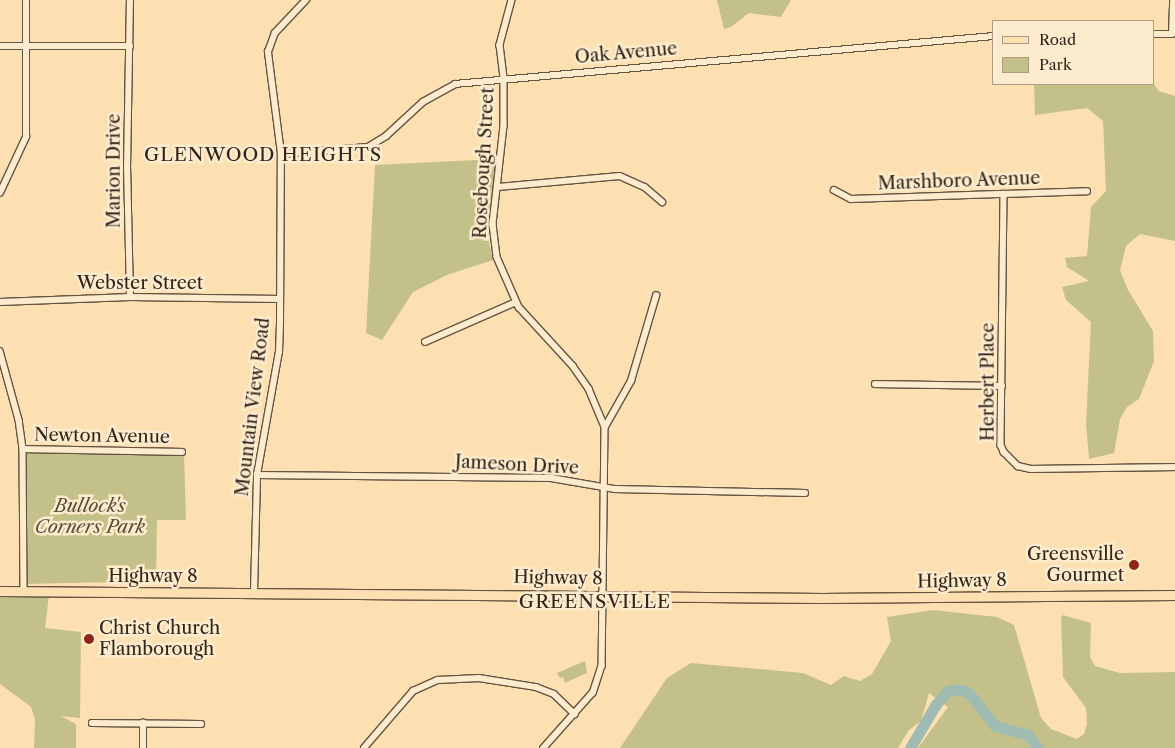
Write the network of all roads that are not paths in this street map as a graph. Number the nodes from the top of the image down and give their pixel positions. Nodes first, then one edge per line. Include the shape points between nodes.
1 (26, 0) edge
2 (130, 0) edge
3 (306, 0) edge
4 (512, 0) edge
5 (1173, 0) edge
6 (1155, 34) edge
7 (992, 36) edge
8 (29, 45) junction
9 (0, 46) edge
10 (130, 46) junction
11 (504, 78) junction
12 (281, 154) junction
13 (498, 187) junction
14 (0, 189) edge
15 (834, 190) dead end
16 (1087, 191) dead end
17 (1004, 195) junction
18 (662, 202) dead end
19 (656, 296) dead end
20 (130, 297) junction
21 (280, 299) junction
22 (0, 302) edge
23 (516, 302) junction
24 (425, 342) dead end
25 (0, 351) edge
26 (875, 384) dead end
27 (1002, 386) junction
28 (605, 427) junction
29 (23, 449) junction
30 (182, 452) dead end
31 (1175, 467) edge
32 (257, 475) junction
33 (605, 486) junction
34 (805, 493) dead end
35 (0, 590) edge
36 (24, 591) junction
37 (254, 592) junction
38 (603, 595) junction
39 (1175, 595) edge
40 (575, 714) junction
41 (92, 723) dead end
42 (143, 723) junction
43 (201, 724) dead end
44 (143, 748) edge
45 (364, 748) edge
46 (544, 748) edge

1 - 8 street
2 - 10 street, Marion Drive
3 - 12 street, Mountain View Road via 275,33 268,52
4 - 11 street, Rosebough Street via 500,45
5 - 6 street via 1172,34
7 - 11 street, Oak Avenue
8 - 9 street
8 - 10 street
8 - 14 street via 26,137
10 - 20 street, Marion Drive via 127,169
11 - 12 street, Oak Avenue via 455,84 440,91 368,147
11 - 13 street, Rosebough Street
12 - 21 street, Mountain View Road
13 - 18 street via 620,176 639,183
13 - 23 street, Rosebough Street via 494,240 504,277
15 - 17 street, Marshboro Avenue via 851,199
16 - 17 street, Marshboro Avenue
17 - 27 street, Herbert Place
19 - 28 street via 631,381
20 - 21 street, Webster Street
20 - 22 street, Webster Street
21 - 32 street, Mountain View Road via 279,352
23 - 24 street
23 - 28 street, Rosebough Street via 573,366 589,389
25 - 29 street via 20,420
26 - 27 street
27 - 31 street, Herbert Place via 1002,445 1010,461 1018,466 1031,469
28 - 33 street, Rosebough Street
29 - 30 street, Newton Avenue
29 - 36 street
32 - 33 street, Jameson Drive via 551,478
32 - 37 street, Mountain View Road
33 - 34 street, Jameson Drive via 615,489
33 - 38 street, Rosebough Street
35 - 36 main road, Highway 8
36 - 37 main road, Highway 8
37 - 38 main road, Highway 8
38 - 39 main road, Highway 8 via 822,598
38 - 40 street, Rosebough Street via 602,666 592,693
40 - 45 street via 554,694 536,687 479,678 438,680 413,691
40 - 46 street, Rosebough Street
41 - 42 street
42 - 43 street
42 - 44 street

